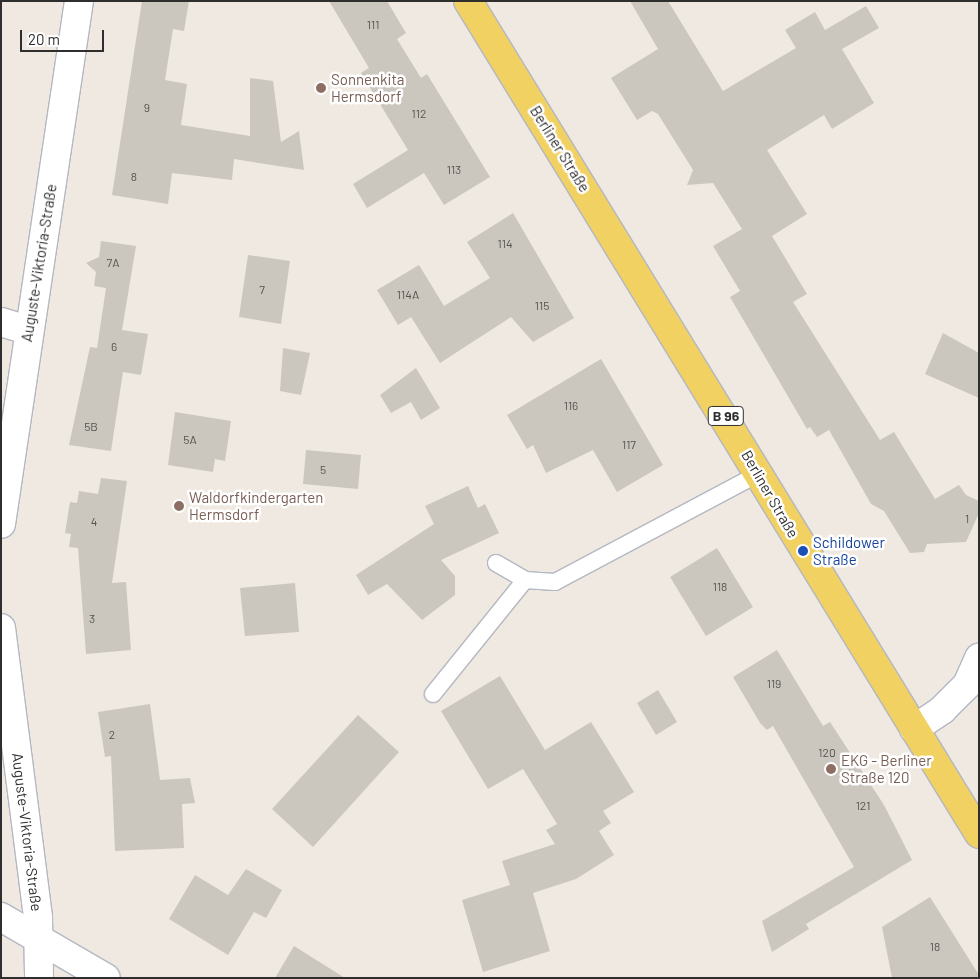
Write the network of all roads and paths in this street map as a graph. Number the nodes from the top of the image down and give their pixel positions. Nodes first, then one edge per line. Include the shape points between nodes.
1 (79, 1) edge
2 (468, 1) edge
3 (1, 322) edge
4 (28, 330) junction
5 (758, 474) junction
6 (1, 524) edge
7 (496, 563) dead end
8 (525, 580) junction
9 (1, 628) edge
10 (979, 658) edge
11 (433, 694) dead end
12 (914, 729) junction
13 (979, 834) edge
14 (1, 917) edge
15 (39, 939) junction
16 (39, 978) edge
17 (106, 978) edge

1 - 4 street, Auguste-Viktoria-Straße
2 - 5 main road, Berliner Straße / B 96
3 - 4 street
4 - 6 street, Auguste-Viktoria-Straße
5 - 8 lane via 604,560 556,582
5 - 12 main road, Berliner Straße / B 96
7 - 8 lane
8 - 11 lane
9 - 15 street, Auguste-Viktoria-Straße
10 - 12 street via 967,685 942,710
12 - 13 main road, Berliner Straße / B 96
14 - 15 street
15 - 16 street, Auguste-Viktoria-Straße
15 - 17 street

